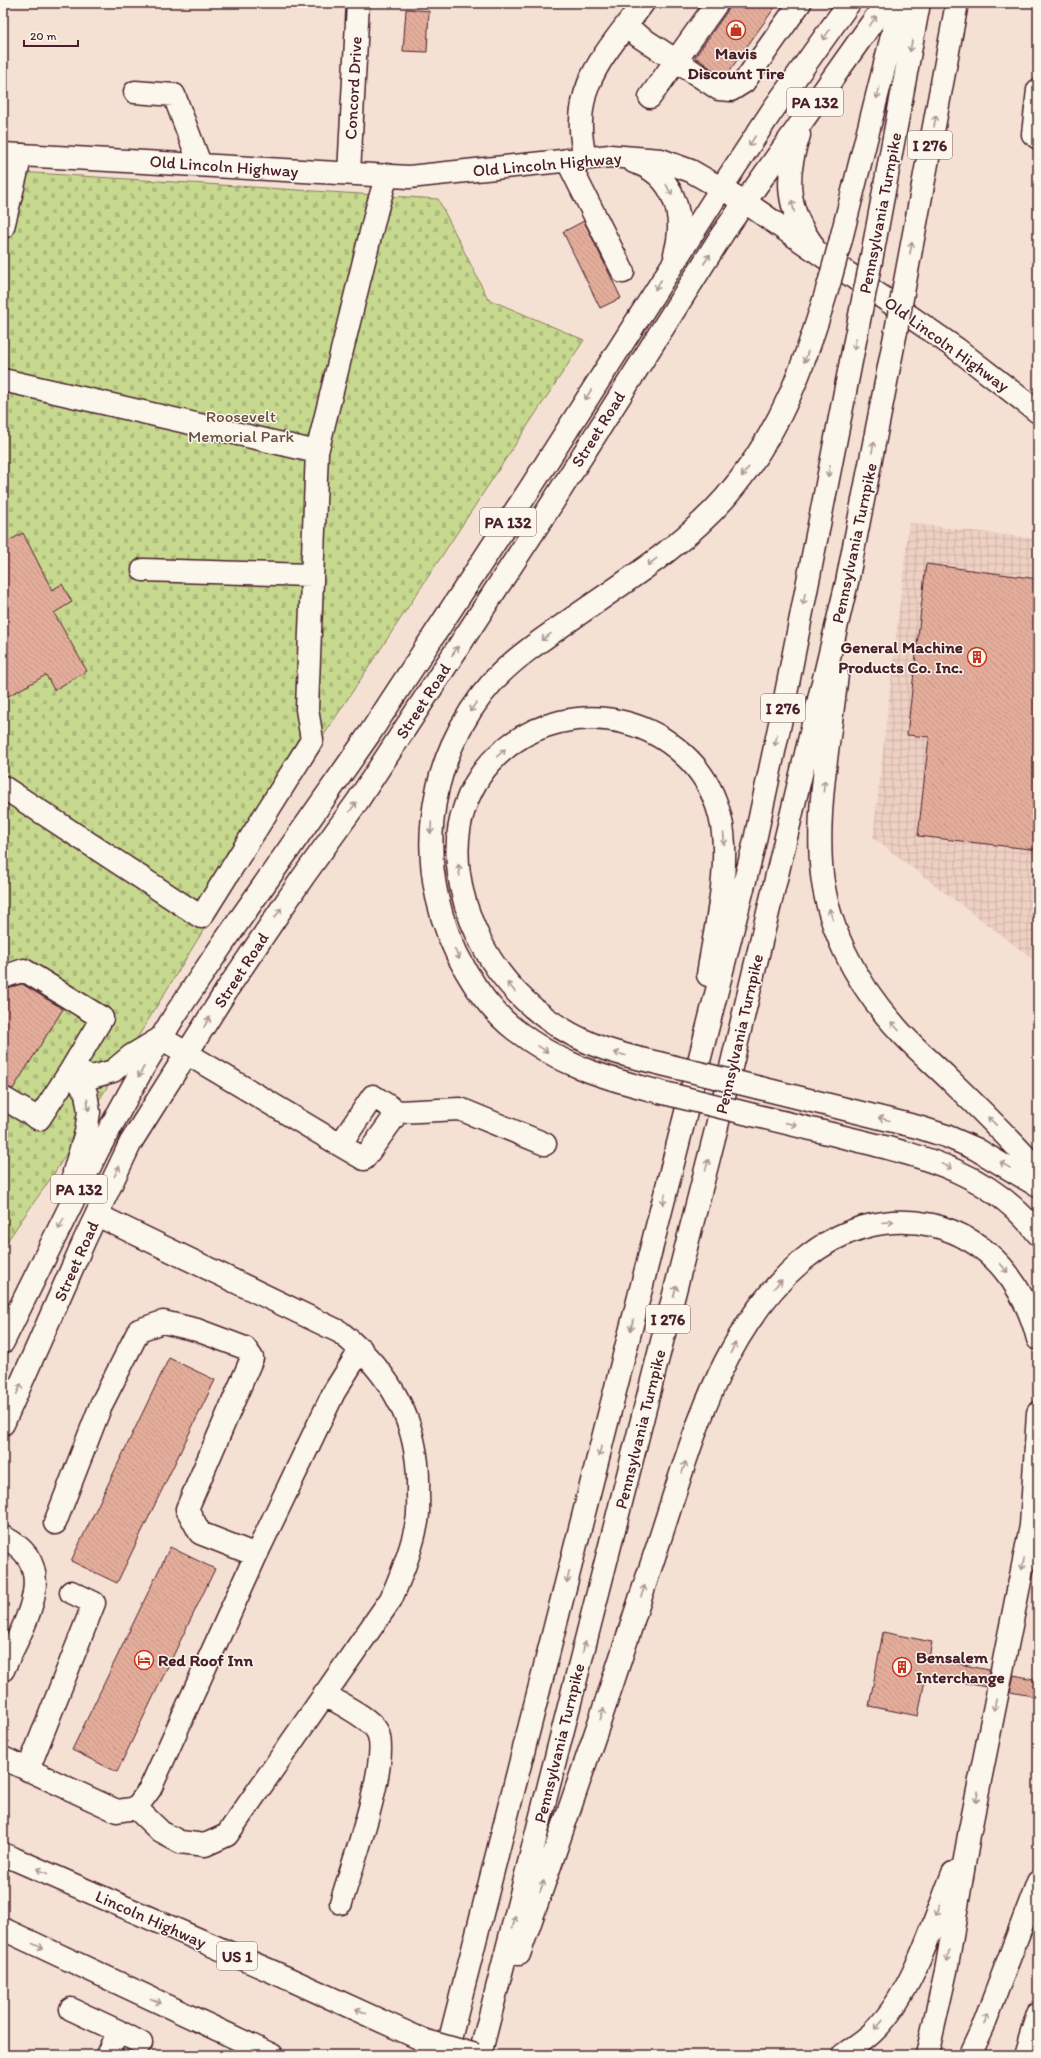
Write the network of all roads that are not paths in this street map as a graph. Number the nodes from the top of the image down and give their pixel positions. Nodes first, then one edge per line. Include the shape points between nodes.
1 (358, 3) edge
2 (643, 3) edge
3 (717, 3) edge
4 (800, 3) edge
5 (849, 3) edge
6 (886, 3) edge
7 (957, 3) edge
8 (914, 5) edge
9 (625, 27) junction
10 (676, 60) junction
11 (1038, 90) edge
12 (135, 92) dead end
13 (650, 97) dead end
14 (812, 107) junction
15 (1038, 138) edge
16 (12, 154) edge
17 (615, 156) junction
18 (576, 159) junction
19 (200, 164) junction
20 (348, 173) junction
21 (387, 175) junction
22 (722, 187) junction
23 (745, 202) junction
24 (3, 227) edge
25 (817, 252) junction
26 (671, 264) junction
27 (623, 272) dead end
28 (3, 380) edge
29 (1038, 412) edge
30 (317, 452) junction
31 (143, 570) dead end
32 (312, 575) junction
33 (847, 582) junction
34 (3, 787) edge
35 (3, 977) edge
36 (161, 1038) junction
37 (187, 1055) junction
38 (71, 1070) junction
39 (3, 1098) edge
40 (688, 1107) junction
41 (398, 1112) junction
42 (545, 1144) dead end
43 (340, 1145) junction
44 (1038, 1170) edge
45 (1038, 1186) edge
46 (74, 1199) junction
47 (97, 1215) junction
48 (1038, 1234) edge
49 (1038, 1339) edge
50 (3, 1342) edge
51 (361, 1348) junction
52 (1038, 1413) edge
53 (3, 1424) edge
54 (1034, 1517) edge
55 (55, 1523) dead end
56 (3, 1537) edge
57 (256, 1555) junction
58 (71, 1592) dead end
59 (3, 1670) edge
60 (324, 1694) junction
61 (3, 1758) edge
62 (28, 1770) junction
63 (136, 1808) junction
64 (969, 1835) junction
65 (3, 1854) edge
66 (1038, 1882) edge
67 (341, 1903) dead end
68 (3, 1929) edge
69 (71, 2009) dead end
70 (1038, 2013) edge
71 (118, 2031) junction
72 (423, 2040) junction
73 (141, 2043) dead end
74 (108, 2055) edge
75 (272, 2055) edge
76 (446, 2055) edge
77 (452, 2055) edge
78 (476, 2055) edge
79 (480, 2055) edge
80 (483, 2055) edge
81 (843, 2055) edge
82 (927, 2055) edge
83 (970, 2055) edge
84 (1025, 2055) edge

1 - 20 main road, Concord Drive
2 - 9 main road
3 - 10 main road
4 - 10 main road via 744,82 731,90 719,89
5 -> 22 main road, Street Road / PA 132 via 772,111
14 -> 6 main road, Street Road / PA 132
33 -> 7 main road, Pennsylvania Turnpike / I 276, bridge
8 -> 40 main road, Pennsylvania Turnpike / I 276, bridge via 871,261 782,714 754,845
8 -> 48 main road, bridge via 894,28 815,331 794,389 763,447 724,499 676,543 534,645 497,677 481,696 451,744 435,794 430,848 432,876 447,934 474,984 512,1027 558,1058 609,1079 910,1153 937,1162 964,1173 1007,1202
9 - 10 main road
9 - 18 main road via 596,67 588,83 582,102
10 - 13 main road
11 - 15 main road via 1033,134
12 - 19 main road via 174,95
14 - 23 main road, Street Road / PA 132
25 -> 14 main road via 800,228 793,208 790,185 792,157
16 - 19 main road, Old Lincoln Highway
16 - 24 main road
17 - 18 main road, Old Lincoln Highway
17 - 22 main road, Old Lincoln Highway via 661,160 691,171
17 -> 26 main road via 647,166 658,174 669,188 676,204 679,221 677,244
18 - 21 main road, Old Lincoln Highway via 471,171 409,176
18 - 27 main road
19 - 20 main road, Old Lincoln Highway
20 - 21 main road, Old Lincoln Highway
21 - 30 main road
22 - 23 main road, Old Lincoln Highway
22 - 26 main road, Street Road / PA 132
23 - 25 main road, Old Lincoln Highway
37 -> 23 main road, Street Road / PA 132 via 303,877 357,802
25 - 29 main road, Old Lincoln Highway via 957,349
26 -> 36 main road, Street Road / PA 132 via 526,494 370,733 222,944
28 - 30 main road
30 - 32 main road
31 - 32 main road
32 - 34 main road via 306,709 312,740 201,917
44 -> 33 main road via 880,1008 852,965 831,914 824,891 820,835
79 -> 33 main road, Pennsylvania Turnpike / I 276 via 714,1138
35 - 38 main road via 24,970 102,1018
36 - 37 main road
36 - 38 main road via 131,1056 113,1071 92,1077
36 -> 46 main road, Street Road / PA 132
37 - 43 main road
47 -> 37 main road, Street Road / PA 132 via 131,1142
38 - 39 main road via 39,1119
38 -> 46 main road via 86,1094 88,1112 86,1132 74,1172
45 -> 40 main road, bridge via 976,1149 946,1136 918,1127 760,1088 658,1063 592,1045 529,1006 496,969 470,918 464,899 458,835 465,805 480,776 516,741 545,726 561,721 595,717 630,723 646,729 662,737 689,760 700,773 716,802 723,832 724,865
40 -> 76 main road, Pennsylvania Turnpike / I 276
41 - 42 main road via 460,1109
41 - 43 main road via 364,1159
41 - 43 main road via 373,1096
46 -> 50 main road, Street Road / PA 132
47 - 51 main road via 340,1332
53 -> 47 main road, Street Road / PA 132
80 -> 49 main road via 590,1751 690,1447 721,1372 753,1314 793,1268 831,1239 870,1224 907,1222 941,1227 957,1233 998,1261 1019,1288
51 - 57 main road via 334,1392
51 - 60 main road via 381,1371 409,1424 419,1473 418,1520 406,1565 390,1599
52 - 54 main road
54 -> 64 main road
55 - 57 main road via 102,1405 139,1330 163,1322 197,1330 245,1348 252,1358 187,1509 200,1533
56 - 59 main road via 24,1550 32,1563 36,1577 32,1605
57 - 63 main road via 150,1789
58 - 62 main road via 94,1603
60 - 63 main road via 227,1835 205,1846 180,1842 161,1832
60 - 67 main road via 367,1721 377,1731 381,1747 376,1780
61 - 62 main road
62 - 63 main road via 117,1811
64 -> 81 main road via 912,1975 899,1998 877,2028
64 -> 82 main road via 946,1971
72 -> 65 main road, Lincoln Highway / US 1
83 -> 66 main road
68 -> 75 main road
69 - 71 main road
70 - 84 main road
71 - 73 main road
71 - 74 main road
72 - 77 main road, Lincoln Highway / US 1, bridge
72 - 78 main road, bridge

